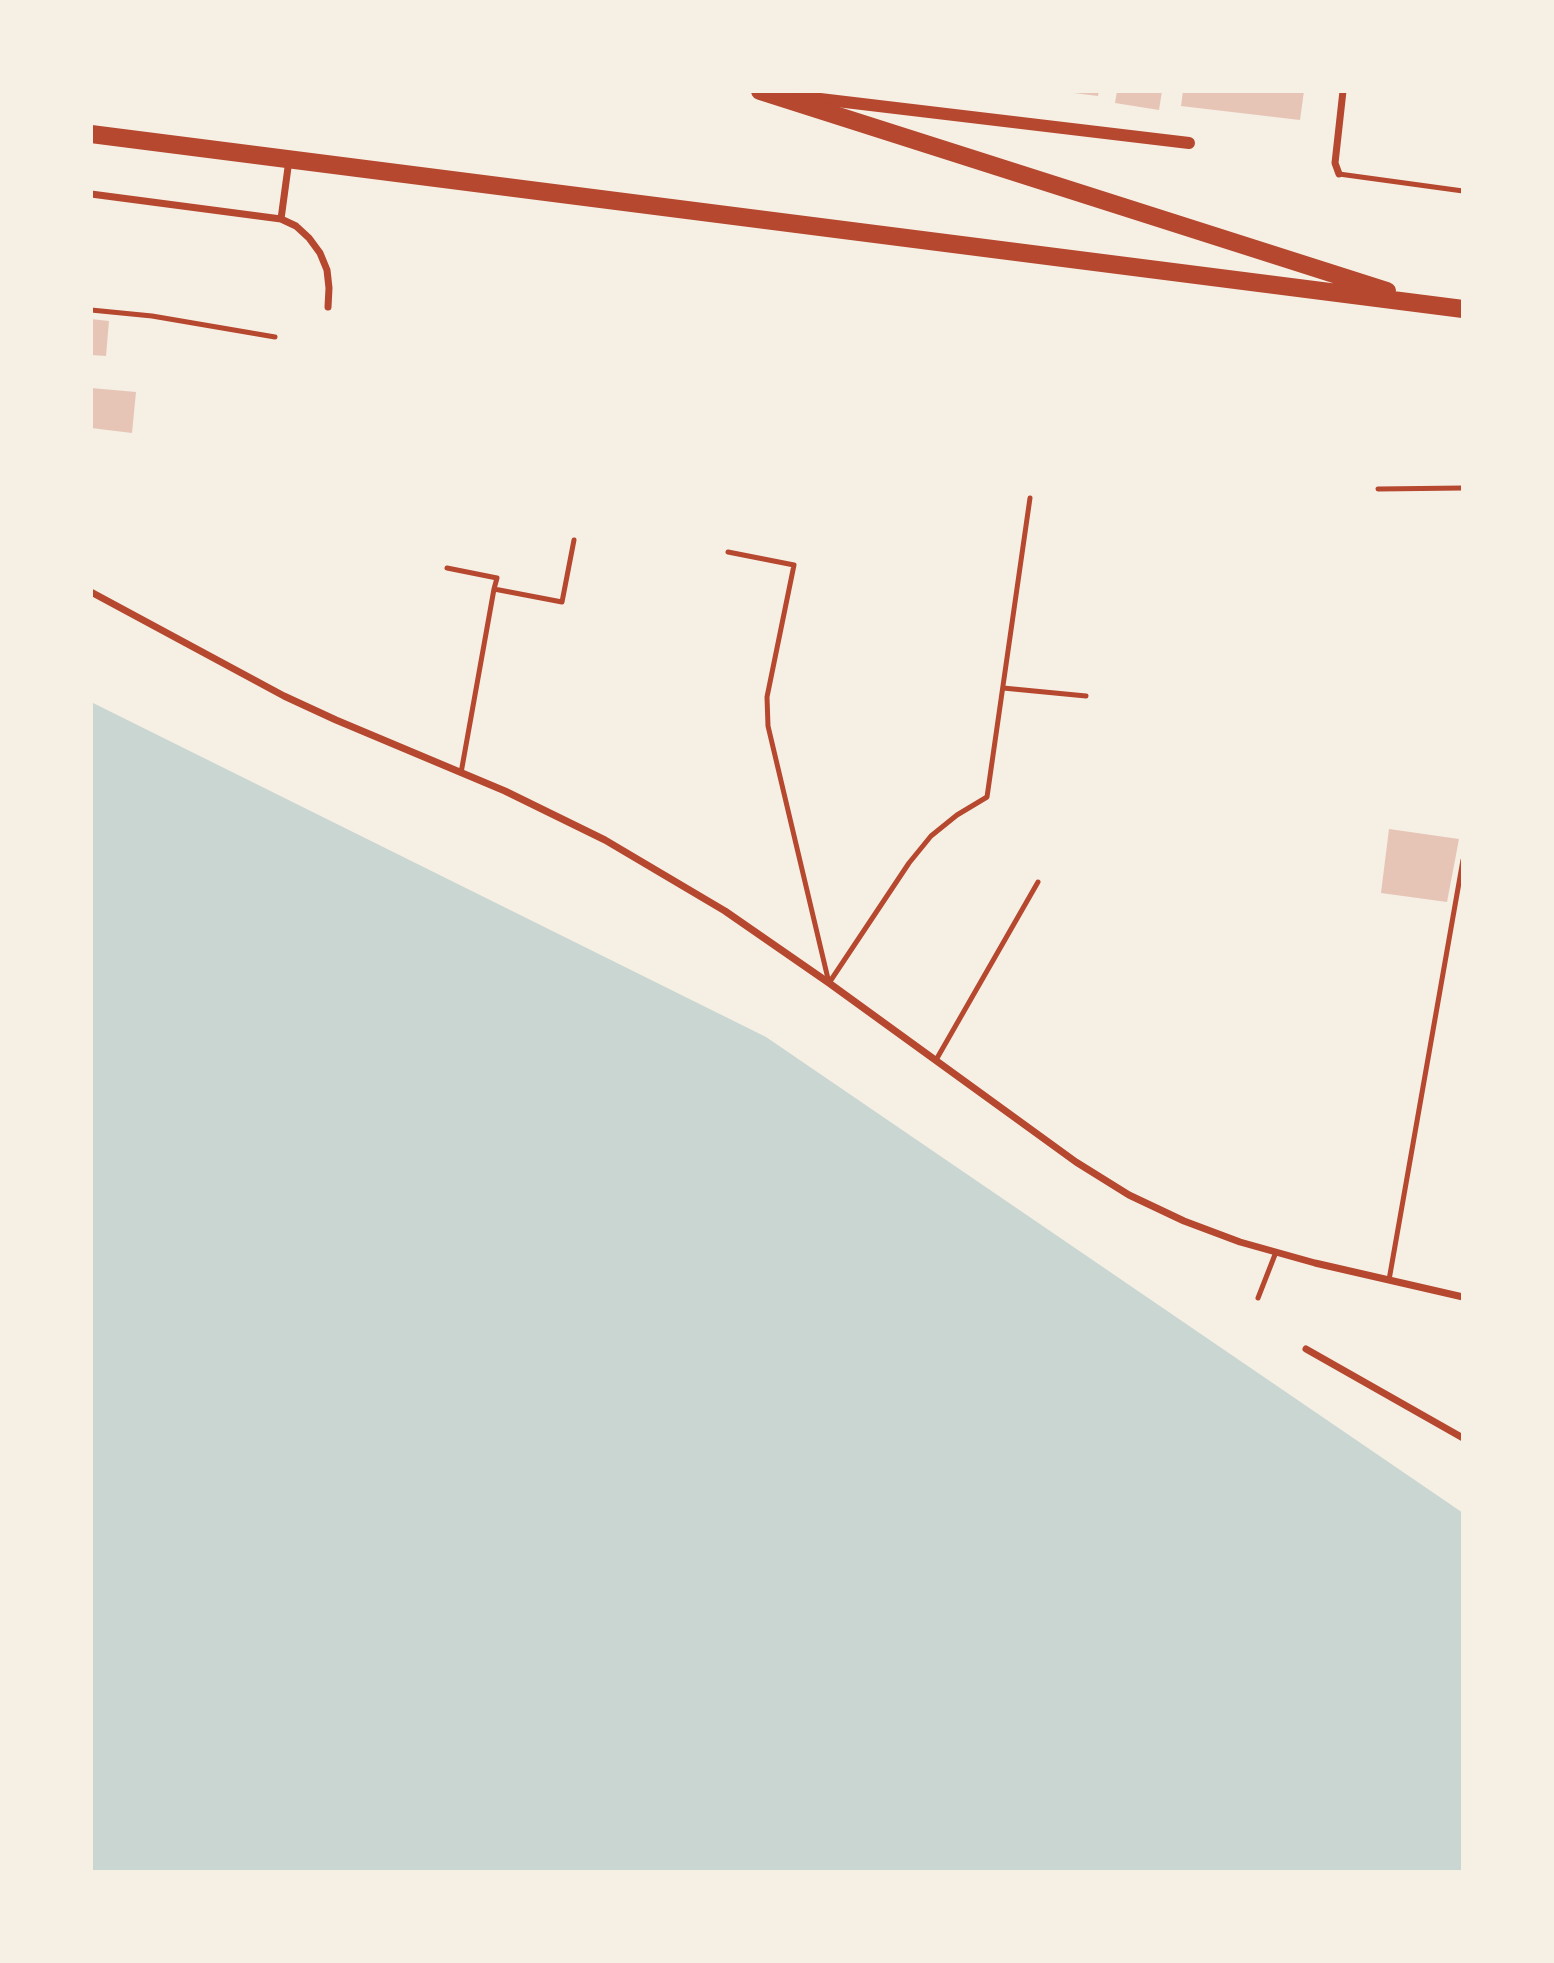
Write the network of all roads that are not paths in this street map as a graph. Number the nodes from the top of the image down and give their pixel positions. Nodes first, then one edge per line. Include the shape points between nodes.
1 (758, 91) edge
2 (1343, 91) edge
3 (91, 134) edge
4 (1189, 143) dead end
5 (289, 159) junction
6 (1339, 174) joint
7 (1463, 191) edge
8 (91, 194) edge
9 (281, 219) junction
10 (1431, 305) junction
11 (328, 307) dead end
12 (1463, 309) edge
13 (91, 310) edge
14 (275, 337) dead end
15 (1463, 488) edge
16 (1378, 489) dead end
17 (1030, 498) dead end
18 (574, 540) dead end
19 (728, 552) dead end
20 (447, 568) dead end
21 (494, 589) junction
22 (91, 592) edge
23 (1003, 688) junction
24 (1086, 696) dead end
25 (461, 773) junction
26 (1463, 861) edge
27 (1038, 882) dead end
28 (829, 982) junction
29 (936, 1060) junction
30 (1276, 1252) junction
31 (1389, 1280) junction
32 (1463, 1297) edge
33 (1258, 1298) dead end
34 (1306, 1349) dead end
35 (1463, 1438) edge

1 - 4 street
1 - 10 main road
2 - 6 street via 1335,163
3 - 5 main road
5 - 9 street
5 - 10 main road
6 - 7 lane
8 - 9 street
9 - 11 street via 303,232 320,253 327,270
10 - 12 main road
13 - 14 lane
15 - 16 lane
17 - 23 lane
18 - 21 lane via 562,602
19 - 28 lane via 794,565 766,698 768,726
20 - 21 lane via 497,578
21 - 25 lane
22 - 25 street via 284,696
23 - 24 lane
23 - 28 lane via 987,797 931,836
25 - 28 street via 605,840 725,911
26 - 31 lane
27 - 29 lane
28 - 29 street
29 - 30 street via 1129,1195 1184,1221
30 - 31 street
30 - 33 lane
31 - 32 street
34 - 35 street

